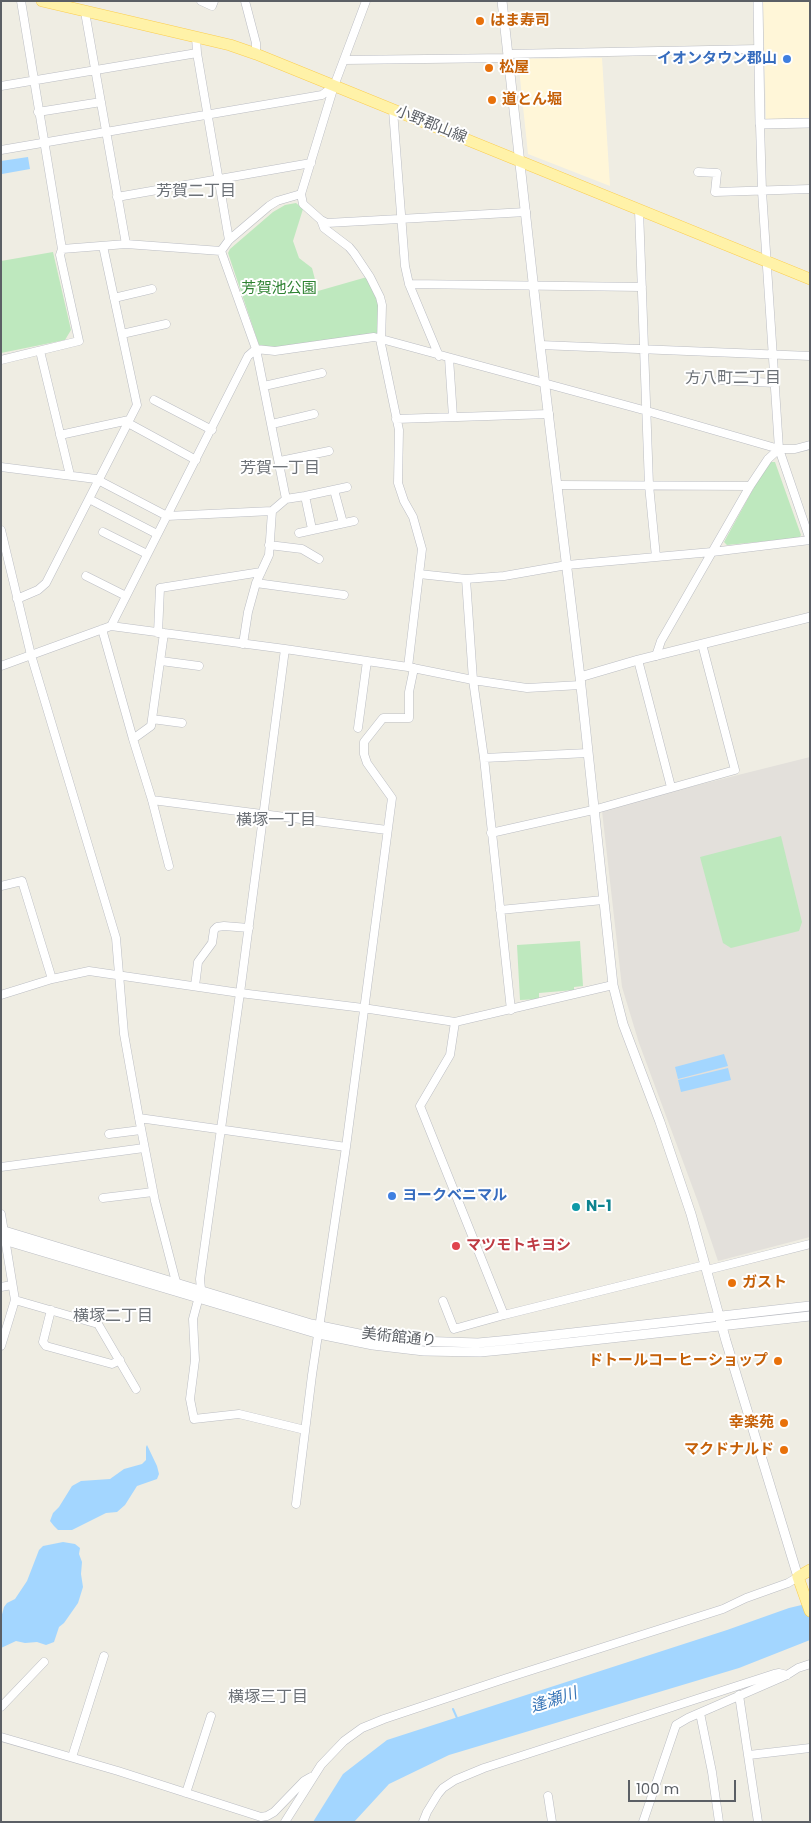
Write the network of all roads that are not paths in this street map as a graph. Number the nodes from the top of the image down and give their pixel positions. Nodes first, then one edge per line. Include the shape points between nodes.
1 (21, 1) edge
2 (42, 1) edge
3 (201, 1) edge
4 (214, 1) edge
5 (245, 1) edge
6 (366, 1) edge
7 (502, 1) edge
8 (758, 1) edge
9 (85, 12) junction
10 (196, 37) junction
11 (759, 49) junction
12 (197, 53) junction
13 (256, 54) junction
14 (508, 56) junction
15 (344, 60) junction
16 (96, 70) junction
17 (33, 81) junction
18 (1, 86) edge
19 (334, 86) junction
20 (101, 102) junction
21 (393, 110) junction
22 (38, 112) junction
23 (208, 115) junction
24 (810, 123) edge
25 (760, 124) junction
26 (106, 132) junction
27 (44, 143) junction
28 (1, 150) edge
29 (519, 160) junction
30 (311, 164) junction
31 (698, 172) dead end
32 (219, 180) junction
33 (810, 189) edge
34 (762, 191) junction
35 (301, 194) junction
36 (117, 197) junction
37 (639, 210) junction
38 (526, 212) junction
39 (321, 220) junction
40 (402, 220) junction
41 (229, 240) junction
42 (126, 244) junction
43 (103, 246) junction
44 (62, 249) junction
45 (221, 251) junction
46 (766, 261) junction
47 (810, 279) edge
48 (409, 284) junction
49 (533, 284) junction
50 (642, 287) junction
51 (152, 289) dead end
52 (114, 298) junction
53 (166, 324) dead end
54 (122, 334) junction
55 (381, 340) junction
56 (540, 345) junction
57 (644, 348) junction
58 (256, 349) junction
59 (40, 351) junction
60 (773, 354) junction
61 (439, 356) junction
62 (810, 356) edge
63 (449, 358) junction
64 (1, 360) edge
65 (322, 374) dead end
66 (718, 380) dead end
67 (775, 383) junction
68 (546, 385) junction
69 (264, 386) junction
70 (154, 400) dead end
71 (647, 411) junction
72 (314, 414) dead end
73 (549, 414) junction
74 (453, 417) junction
75 (396, 419) junction
76 (129, 422) junction
77 (272, 424) junction
78 (212, 430) junction
79 (60, 435) junction
80 (810, 445) edge
81 (779, 449) junction
82 (329, 451) dead end
83 (196, 460) junction
84 (280, 461) junction
85 (1, 467) edge
86 (70, 476) junction
87 (99, 480) junction
88 (557, 485) junction
89 (648, 485) junction
90 (750, 486) junction
91 (347, 487) dead end
92 (334, 490) junction
93 (305, 496) junction
94 (89, 499) junction
95 (286, 499) junction
96 (272, 511) junction
97 (167, 516) junction
98 (354, 521) dead end
99 (342, 523) junction
100 (312, 530) junction
101 (103, 532) dead end
102 (299, 533) dead end
103 (157, 534) junction
104 (2, 535) edge
105 (810, 540) edge
106 (269, 545) junction
107 (712, 552) junction
108 (147, 554) junction
109 (656, 557) junction
110 (4, 558) edge
111 (319, 559) dead end
112 (567, 565) junction
113 (261, 572) junction
114 (419, 574) junction
115 (86, 576) dead end
116 (466, 579) junction
117 (256, 582) junction
118 (344, 595) dead end
119 (126, 596) junction
120 (16, 599) junction
121 (810, 617) edge
122 (110, 626) junction
123 (102, 629) junction
124 (161, 633) junction
125 (243, 644) junction
126 (702, 644) junction
127 (285, 649) junction
128 (31, 655) junction
129 (656, 656) junction
130 (161, 660) junction
131 (638, 660) junction
132 (367, 661) junction
133 (1, 666) edge
134 (199, 666) dead end
135 (411, 668) junction
136 (473, 680) junction
137 (580, 681) junction
138 (152, 719) junction
139 (182, 723) dead end
140 (358, 728) dead end
141 (133, 739) junction
142 (588, 753) junction
143 (484, 758) junction
144 (671, 787) junction
145 (152, 800) junction
146 (593, 810) junction
147 (263, 814) junction
148 (387, 830) junction
149 (491, 833) junction
150 (170, 866) dead end
151 (1, 886) edge
152 (603, 900) junction
153 (500, 910) junction
154 (248, 928) junction
155 (119, 975) junction
156 (52, 979) junction
157 (613, 985) junction
158 (194, 986) junction
159 (240, 993) junction
160 (1, 995) edge
161 (363, 1008) junction
162 (511, 1010) junction
163 (455, 1022) junction
164 (138, 1118) junction
165 (222, 1129) junction
166 (141, 1130) junction
167 (109, 1134) dead end
168 (346, 1147) junction
169 (144, 1148) junction
170 (1, 1167) edge
171 (153, 1192) junction
172 (103, 1198) dead end
173 (1, 1214) edge
174 (3, 1235) edge
175 (810, 1244) edge
176 (706, 1268) junction
177 (176, 1282) junction
178 (12, 1285) junction
179 (1, 1287) edge
180 (200, 1294) junction
181 (15, 1300) junction
182 (443, 1301) dead end
183 (810, 1306) edge
184 (51, 1310) junction
185 (504, 1315) junction
186 (719, 1316) junction
187 (810, 1316) edge
188 (5, 1321) edge
189 (722, 1326) junction
190 (319, 1330) junction
191 (1, 1346) edge
192 (120, 1360) junction
193 (136, 1389) dead end
194 (305, 1430) junction
195 (296, 1504) dead end
196 (810, 1570) edge
197 (799, 1580) junction
198 (810, 1611) edge
199 (104, 1656) dead end
200 (44, 1662) dead end
201 (810, 1664) edge
202 (787, 1675) junction
203 (739, 1695) junction
204 (1, 1706) edge
205 (700, 1713) junction
206 (211, 1716) dead end
207 (1, 1737) edge
208 (810, 1748) edge
209 (749, 1755) junction
210 (72, 1757) junction
211 (313, 1776) junction
212 (186, 1793) junction
213 (548, 1796) dead end
214 (284, 1822) edge
215 (423, 1822) edge
216 (552, 1822) edge
217 (643, 1822) edge
218 (719, 1822) edge
219 (758, 1822) edge

1 - 17 street
2 - 9 main road, 小野郡山線
3 - 4 street via 212,6
5 - 13 street
6 - 15 street
7 - 14 street
8 - 11 street
9 - 10 main road, 小野郡山線
9 - 16 street
10 - 12 street
10 - 13 main road, 小野郡山線
11 - 14 street
11 - 25 street
12 - 16 street
12 - 23 street
13 - 19 main road, 小野郡山線
14 - 15 street
14 - 29 street
15 - 19 street
16 - 17 street
16 - 20 street
17 - 18 street
17 - 22 street
19 - 21 main road, 小野郡山線
19 - 23 street via 322,95
19 - 30 street
20 - 22 street
20 - 26 street
21 - 29 main road, 小野郡山線
21 - 40 street
22 - 27 street
23 - 26 street
23 - 32 street
24 - 25 street
25 - 34 street
26 - 27 street
26 - 36 street
27 - 28 street
27 - 44 street
29 - 37 main road, 小野郡山線
29 - 38 street
30 - 32 street
30 - 35 street
31 - 34 street via 717,173 715,192
32 - 36 street
32 - 41 street
33 - 34 street
34 - 46 street
35 - 39 street via 303,204
35 - 41 street via 269,206
36 - 42 street
37 - 46 main road, 小野郡山線
37 - 50 street
38 - 40 street
38 - 49 street
39 - 40 street via 327,223
39 - 55 street via 324,228 354,253 378,292 382,305
40 - 48 street
41 - 45 street
42 - 43 street
42 - 45 street
43 - 44 street
43 - 52 street
44 - 59 street via 60,255 80,341
45 - 58 street
46 - 47 main road, 小野郡山線
46 - 60 street
48 - 49 street
48 - 61 street
49 - 50 street
49 - 56 street
50 - 57 street
51 - 52 street
52 - 54 street
53 - 54 street
54 - 76 street via 137,405
55 - 58 street via 374,337 275,351
55 - 61 street
55 - 75 street
56 - 57 street
56 - 68 street
57 - 60 street
57 - 71 street
58 - 69 street
58 - 78 street via 248,356
59 - 64 street
59 - 79 street
60 - 62 street
60 - 67 street
61 - 63 street
63 - 68 street
63 - 74 street
65 - 69 street
66 - 67 street
67 - 81 street
68 - 71 street
68 - 73 street
69 - 77 street
70 - 78 street
71 - 81 street
71 - 89 street
72 - 77 street
73 - 74 street
73 - 88 street
74 - 75 street
75 - 114 street via 400,443 398,483 422,549
76 - 79 street
76 - 83 street
76 - 87 street
77 - 84 street
78 - 83 street
79 - 86 street
80 - 81 street
81 - 90 street
81 - 105 street
82 - 84 street
83 - 97 street
84 - 95 street
85 - 86 street
86 - 87 street
87 - 94 street
87 - 97 street
88 - 89 street
88 - 112 street
89 - 90 street
89 - 109 street
90 - 107 street
91 - 92 street
92 - 93 street
92 - 99 street
93 - 95 street
93 - 100 street
94 - 103 street
94 - 120 street via 46,583
95 - 96 street
96 - 97 street
96 - 106 street
97 - 103 street
98 - 99 street
99 - 100 street
100 - 102 street
101 - 108 street
103 - 108 street
104 - 110 street
105 - 107 street
106 - 111 street via 302,549
106 - 113 street via 269,555
107 - 109 street
107 - 129 street via 661,641
108 - 119 street
109 - 112 street
110 - 120 street
112 - 116 street
112 - 137 street
113 - 117 street
113 - 124 street via 160,588
114 - 116 street
114 - 135 street
115 - 119 street
116 - 136 street
117 - 118 street
117 - 125 street
119 - 122 street
120 - 128 street
121 - 126 street
122 - 123 street
122 - 124 street
123 - 128 street
123 - 141 street
124 - 125 street
124 - 130 street
125 - 127 street
126 - 129 street
126 - 144 street via 735,770
127 - 132 street
127 - 147 street
128 - 133 street
128 - 155 street via 116,938
129 - 131 street
130 - 134 street
130 - 138 street
131 - 137 street
131 - 144 street
132 - 135 street
132 - 140 street
135 - 136 street
135 - 148 street via 409,718 383,718 364,742 366,764 392,798
136 - 137 street via 527,688
136 - 143 street
137 - 142 street
138 - 139 street
138 - 141 street via 151,726
141 - 145 street
142 - 143 street
142 - 146 street
143 - 149 street
144 - 146 street
145 - 147 street
145 - 150 street
146 - 149 street
146 - 152 street
147 - 148 street
147 - 154 street
148 - 161 street
149 - 153 street
151 - 156 street via 22,881
152 - 153 street
152 - 157 street
153 - 162 street
154 - 158 street via 224,926 214,930 212,944 198,962
154 - 159 street
155 - 156 street via 89,971
155 - 158 street
155 - 164 street via 124,1034
156 - 160 street
157 - 162 street
157 - 176 street via 622,1024 679,1176
158 - 159 street
159 - 161 street
159 - 165 street
161 - 163 street
161 - 168 street
162 - 163 street
163 - 185 street via 450,1055 420,1106
164 - 165 street
164 - 166 street
165 - 168 street
165 - 180 street
166 - 167 street
166 - 169 street
168 - 190 street
169 - 170 street
169 - 171 street
171 - 172 street
171 - 177 street
173 - 174 street
174 - 177 street, 美術館通り
174 - 178 street
174 - 180 street, 美術館通り
175 - 176 street
176 - 185 street
176 - 186 street
177 - 180 street, 美術館通り
178 - 179 street
178 - 181 street
180 - 190 street, 美術館通り
180 - 194 street via 193,1319 195,1360 190,1400 193,1418 239,1414
181 - 184 street
181 - 188 street
182 - 185 street via 454,1330
183 - 186 street, 美術館通り
184 - 192 street via 98,1324
184 - 192 street via 43,1342 46,1346 112,1364
186 - 189 street
186 - 190 street, 美術館通り via 478,1343 415,1341
187 - 189 street, 美術館通り
188 - 191 street
189 - 190 street, 美術館通り via 480,1352 399,1349
189 - 197 street
190 - 194 street
192 - 193 street
194 - 195 street
196 - 197 main road
197 - 198 main road
197 - 211 street via 746,1598 723,1610 384,1718 352,1734
199 - 210 street
200 - 204 street
201 - 202 street
202 - 203 street
202 - 215 street via 774,1674 484,1768 444,1788
203 - 205 street
203 - 209 street
205 - 217 street via 676,1725
205 - 218 street
206 - 212 street
207 - 210 street
208 - 209 street
209 - 219 street
210 - 212 street
211 - 212 street via 274,1812 264,1816
211 - 214 street
213 - 216 street

